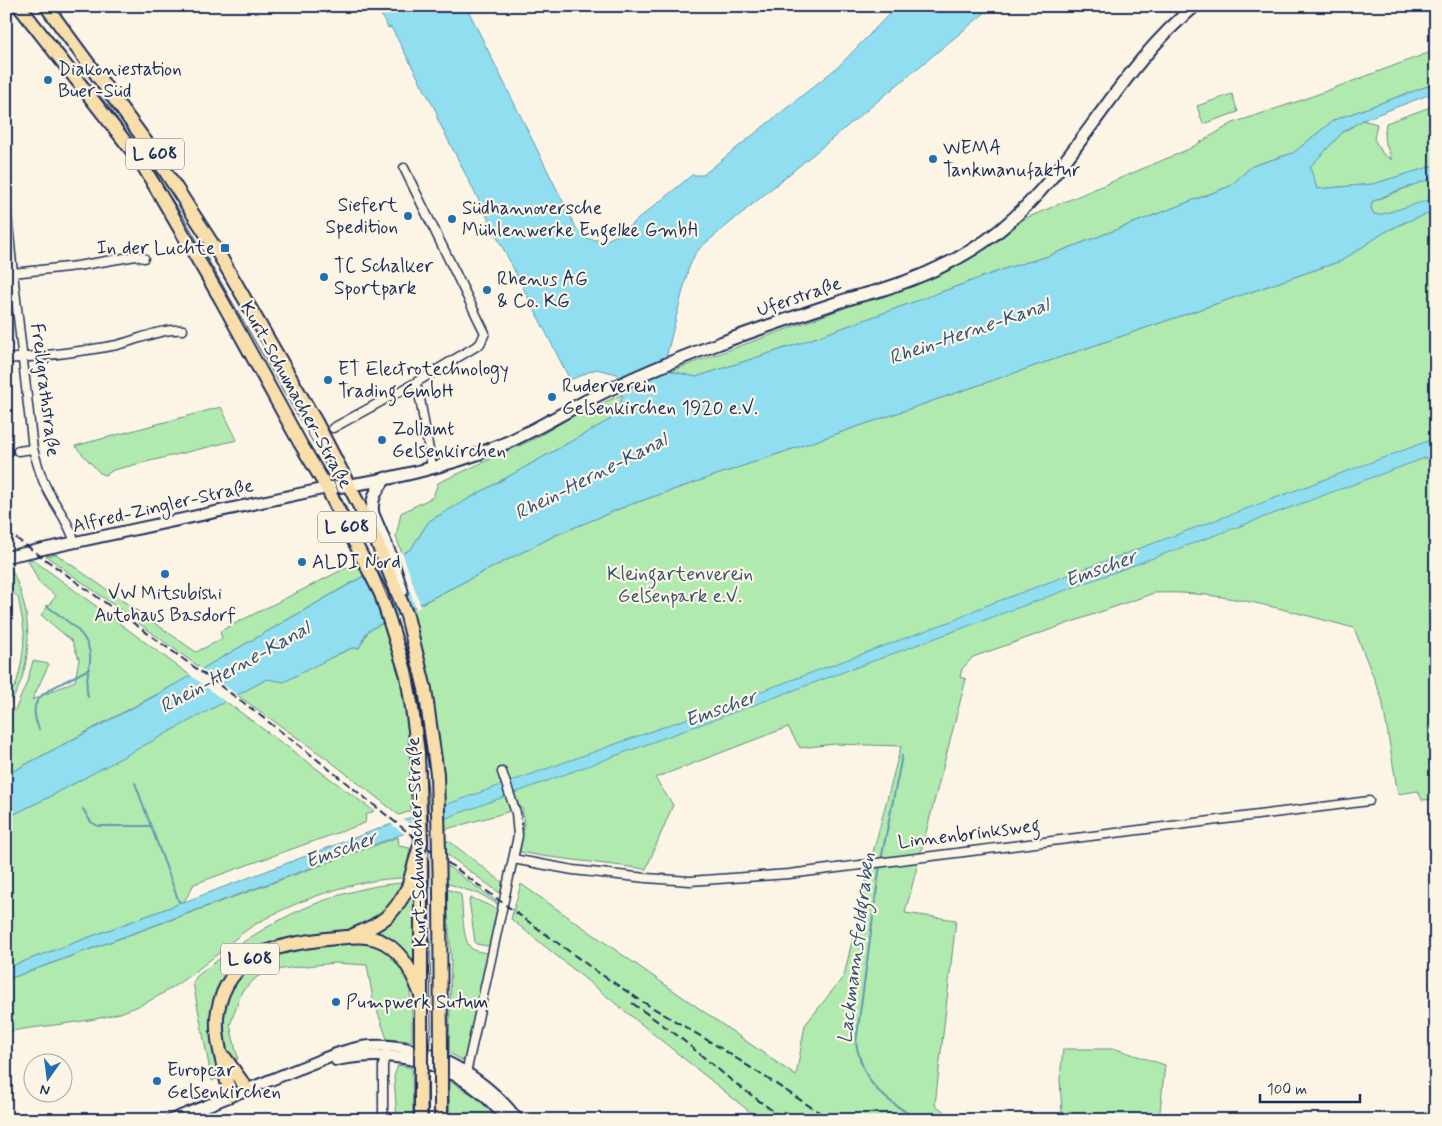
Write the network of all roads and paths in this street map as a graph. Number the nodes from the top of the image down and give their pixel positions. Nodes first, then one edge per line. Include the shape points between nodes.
1 (19, 6) edge
2 (46, 6) edge
3 (1195, 6) edge
4 (404, 168) dead end
5 (6, 204) edge
6 (144, 258) dead end
7 (9, 264) edge
8 (13, 273) junction
9 (183, 330) dead end
10 (22, 358) junction
11 (6, 359) edge
12 (415, 383) junction
13 (333, 428) dead end
14 (33, 449) junction
15 (18, 451) dead end
16 (432, 467) junction
17 (386, 478) junction
18 (349, 486) junction
19 (327, 488) junction
20 (75, 543) junction
21 (386, 555) junction
22 (6, 557) edge
23 (502, 772) dead end
24 (1369, 801) dead end
25 (513, 859) junction
26 (415, 887) junction
27 (350, 936) junction
28 (421, 995) junction
29 (386, 1051) junction
30 (221, 1052) junction
31 (463, 1076) junction
32 (247, 1089) junction
33 (230, 1096) junction
34 (170, 1120) edge
35 (383, 1120) edge
36 (421, 1120) edge
37 (441, 1120) edge
38 (507, 1120) edge
39 (518, 1120) edge

1 - 19 main road, Kurt-Schumacher-Straße / L 608 via 141,162
2 - 18 main road, Kurt-Schumacher-Straße / L 608 via 149,146 212,243 316,422
3 - 16 main road, Uferstraße via 1141,58 1044,186 1011,220 981,244 912,279 717,344 616,387 508,442
4 - 12 street via 485,333 480,344
5 - 7 street, Freiligrathstraße
6 - 8 street via 136,256
7 - 8 street, Freiligrathstraße
8 - 10 street, Freiligrathstraße
9 - 10 street via 173,329 118,345
10 - 11 street
10 - 14 street, Freiligrathstraße
12 - 13 street
12 - 16 street
14 - 15 street
14 - 20 street, Freiligrathstraße via 47,488 70,526
16 - 17 main road, Uferstraße
17 - 18 main road, Uferstraße
17 - 21 main road via 378,487 371,505
18 - 19 main road, Uferstraße
18 - 21 main road, Kurt-Schumacher-Straße / L 608
19 - 20 street, Alfred-Zingler-Straße
19 - 26 main road, Kurt-Schumacher-Straße / L 608, bridge via 381,594 407,676 418,753 420,842
20 - 22 street, Alfred-Zingler-Straße
21 - 37 main road, Kurt-Schumacher-Straße / L 608, bridge via 407,616 426,690 437,774
23 - 25 street via 519,831
24 - 25 street, Linnenbrinksweg via 789,874 690,881 573,870
25 - 31 street
26 - 27 main road, L 608 via 386,919
26 - 28 main road, Kurt-Schumacher-Straße / L 608
27 - 28 main road, L 608 via 384,942 396,951 410,967
27 - 30 main road, L 608 via 280,946 259,954 242,966 226,987 218,1010 217,1032
28 - 36 main road, Kurt-Schumacher-Straße / L 608, bridge
29 - 31 street via 433,1056 447,1061
29 - 32 street via 371,1046 355,1049
29 - 35 street
30 - 32 main road, L 608
30 - 33 main road, L 608
31 - 38 street
31 - 39 street via 491,1091
32 - 33 street
33 - 34 street

